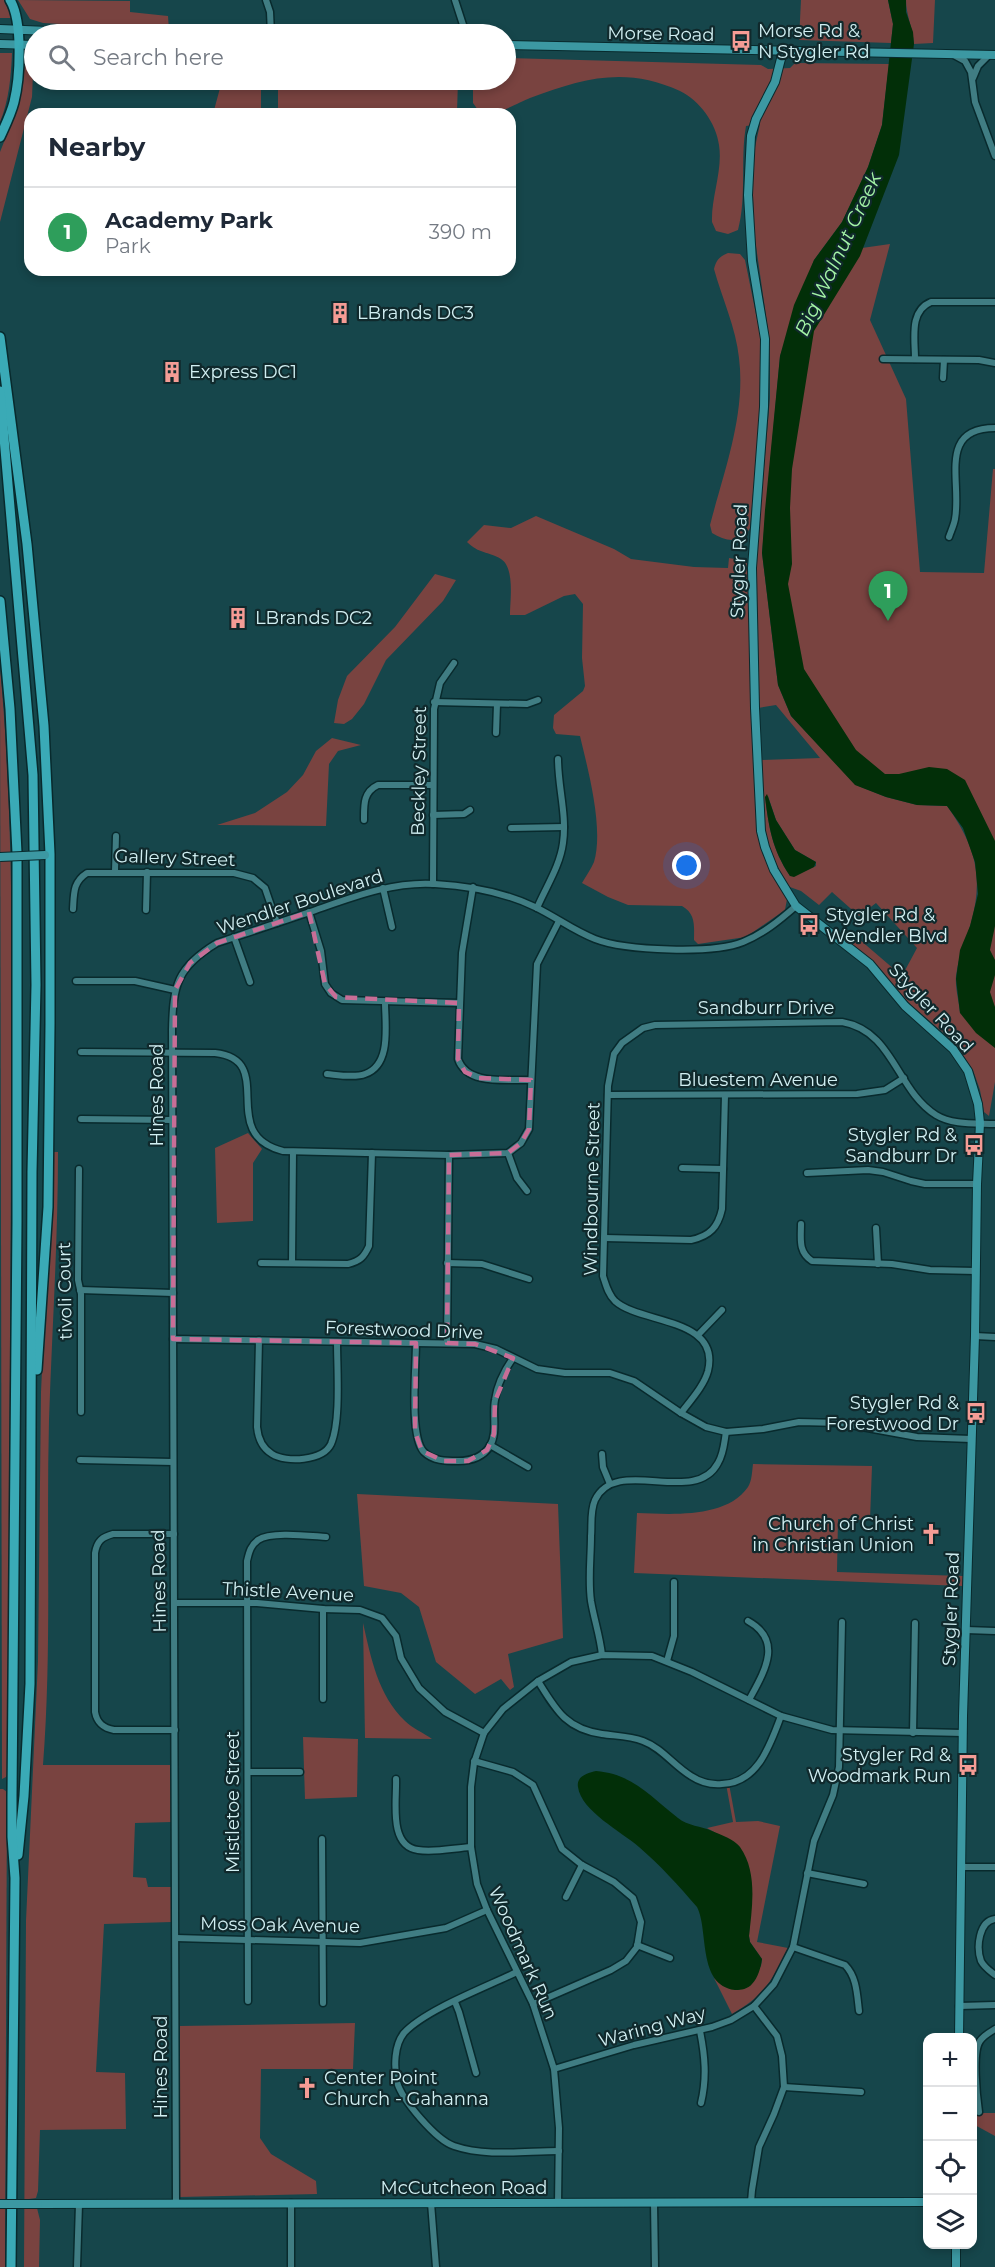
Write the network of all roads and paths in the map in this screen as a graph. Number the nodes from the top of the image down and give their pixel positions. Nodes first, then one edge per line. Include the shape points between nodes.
1 (10, 0) edge
2 (266, 0) edge
3 (454, 0) edge
4 (271, 24) edge
5 (462, 24) edge
6 (0, 29) edge
7 (17, 29) junction
8 (24, 29) edge
9 (0, 44) edge
10 (17, 44) junction
11 (24, 44) edge
12 (516, 45) edge
13 (783, 51) junction
14 (953, 54) junction
15 (992, 55) edge
16 (973, 78) junction
17 (0, 137) edge
18 (995, 156) edge
19 (995, 302) edge
20 (0, 337) edge
21 (884, 359) dead end
22 (915, 359) junction
23 (944, 360) junction
24 (995, 363) edge
25 (943, 378) dead end
26 (0, 391) edge
27 (962, 427) dead end
28 (995, 428) edge
29 (968, 434) junction
30 (949, 537) dead end
31 (0, 602) edge
32 (454, 663) dead end
33 (538, 700) dead end
34 (434, 702) junction
35 (497, 704) junction
36 (496, 733) dead end
37 (558, 759) dead end
38 (433, 785) junction
39 (470, 810) dead end
40 (433, 815) junction
41 (364, 820) dead end
42 (511, 828) dead end
43 (564, 828) junction
44 (116, 836) dead end
45 (47, 855) junction
46 (0, 857) edge
47 (115, 871) junction
48 (147, 872) junction
49 (433, 884) junction
50 (473, 887) junction
51 (383, 888) junction
52 (796, 906) junction
53 (537, 908) junction
54 (73, 909) dead end
55 (146, 910) dead end
56 (309, 912) junction
57 (560, 921) junction
58 (277, 923) junction
59 (392, 927) dead end
60 (234, 937) junction
61 (190, 963) joint
62 (76, 981) dead end
63 (250, 982) dead end
64 (175, 990) junction
65 (385, 1002) junction
66 (459, 1003) junction
67 (622, 1043) joint
68 (81, 1052) dead end
69 (172, 1052) junction
70 (327, 1074) dead end
71 (904, 1078) junction
72 (531, 1080) junction
73 (608, 1095) junction
74 (725, 1095) junction
75 (81, 1119) dead end
76 (172, 1120) junction
77 (980, 1123) junction
78 (995, 1124) edge
79 (294, 1152) junction
80 (372, 1153) junction
81 (508, 1153) junction
82 (449, 1155) junction
83 (682, 1168) dead end
84 (79, 1169) dead end
85 (723, 1169) junction
86 (807, 1173) dead end
87 (977, 1184) junction
88 (526, 1191) dead end
89 (801, 1224) dead end
90 (876, 1228) dead end
91 (605, 1238) junction
92 (261, 1263) dead end
93 (292, 1263) junction
94 (447, 1263) junction
95 (879, 1264) junction
96 (976, 1271) junction
97 (529, 1279) dead end
98 (80, 1290) junction
99 (173, 1293) junction
100 (722, 1310) dead end
101 (698, 1335) junction
102 (975, 1336) junction
103 (995, 1337) edge
104 (173, 1339) junction
105 (259, 1341) junction
106 (337, 1342) junction
107 (416, 1343) junction
108 (447, 1343) junction
109 (513, 1358) junction
110 (81, 1412) dead end
111 (681, 1413) junction
112 (726, 1432) junction
113 (32, 1438) junction
114 (971, 1439) junction
115 (490, 1445) junction
116 (602, 1454) dead end
117 (80, 1460) dead end
118 (173, 1462) junction
119 (528, 1467) dead end
120 (610, 1484) junction
121 (174, 1534) junction
122 (326, 1537) dead end
123 (674, 1582) dead end
124 (175, 1603) junction
125 (248, 1603) junction
126 (323, 1609) junction
127 (748, 1621) dead end
128 (842, 1622) dead end
129 (915, 1623) dead end
130 (966, 1630) junction
131 (995, 1631) edge
132 (602, 1654) junction
133 (667, 1661) junction
134 (538, 1681) junction
135 (323, 1699) dead end
136 (749, 1700) junction
137 (781, 1716) junction
138 (175, 1730) junction
139 (840, 1731) junction
140 (913, 1732) junction
141 (484, 1733) junction
142 (963, 1733) junction
143 (474, 1761) junction
144 (248, 1772) junction
145 (300, 1772) dead end
146 (396, 1779) dead end
147 (322, 1839) dead end
148 (471, 1847) junction
149 (582, 1865) junction
150 (962, 1867) junction
151 (995, 1867) edge
152 (807, 1873) junction
153 (15, 1878) junction
154 (864, 1884) dead end
155 (566, 1897) dead end
156 (487, 1910) junction
157 (995, 1918) edge
158 (176, 1938) junction
159 (248, 1940) junction
160 (323, 1942) junction
161 (637, 1945) junction
162 (793, 1947) junction
163 (670, 1958) dead end
164 (517, 1972) junction
165 (995, 1975) edge
166 (248, 2001) dead end
167 (455, 2002) junction
168 (323, 2003) dead end
169 (533, 2004) junction
170 (754, 2006) junction
171 (959, 2006) junction
172 (995, 2006) edge
173 (859, 2011) dead end
174 (995, 2029) edge
175 (700, 2031) junction
176 (959, 2033) edge
177 (554, 2069) junction
178 (476, 2073) dead end
179 (784, 2086) junction
180 (861, 2092) dead end
181 (701, 2103) dead end
182 (979, 2112) dead end
183 (559, 2151) junction
184 (558, 2202) junction
185 (752, 2202) junction
186 (923, 2202) edge
187 (176, 2203) junction
188 (431, 2203) junction
189 (654, 2203) junction
190 (0, 2204) edge
191 (79, 2204) junction
192 (291, 2204) junction
193 (956, 2249) edge
194 (11, 2267) edge
195 (77, 2267) edge
196 (291, 2267) edge
197 (436, 2267) edge
198 (655, 2267) edge
199 (956, 2267) edge

1 - 7 highway via 16,12
2 - 4 street
3 - 5 street
6 - 7 main road
7 - 8 main road
7 - 10 highway
9 - 10 main road
10 - 11 main road
10 - 17 highway via 17,88
12 - 13 main road, Morse Road
13 - 14 main road, Morse Road
13 - 52 main road, Stygler Road via 775,82 756,119 750,154 748,214 765,339 752,611 761,831 774,870
14 - 15 main road, Morse Road
14 - 16 street via 964,61
15 - 16 street via 978,66
16 - 18 street via 975,102
19 - 22 street via 924,305 915,319
20 - 45 highway via 27,544 44,726
21 - 22 street
22 - 23 street
23 - 24 street
23 - 25 street
26 - 113 highway via 33,775 36,985
27 - 29 street
28 - 29 street
29 - 30 street via 957,450 955,518
31 - 153 highway via 17,853 12,1838
32 - 34 street, Beckley Street via 440,683
33 - 35 street
34 - 35 street
34 - 38 street, Beckley Street
35 - 36 street
37 - 43 street
38 - 40 street, Beckley Street
38 - 41 street via 372,788 365,800
39 - 40 street via 464,814
40 - 49 street, Beckley Street
42 - 43 street
43 - 53 street via 561,855
44 - 47 street
45 - 46 main road, bridge
45 - 113 highway via 51,1024 48,1207
47 - 48 street, Gallery Street
47 - 54 street, Gallery Street via 95,871 80,877
48 - 55 street
48 - 58 street, Gallery Street via 234,873 253,878 265,888
49 - 50 street, Wendler Boulevard
49 - 51 street, Wendler Boulevard
50 - 53 street, Wendler Boulevard
50 - 66 street via 462,953
51 - 56 street, Wendler Boulevard
51 - 59 street
52 - 57 street, Wendler Boulevard via 768,929 743,942 700,948 630,948 596,939
52 - 77 main road, Stygler Road via 870,964 906,1006 953,1049 972,1081
53 - 57 street, Wendler Boulevard
56 - 58 street, Wendler Boulevard
56 - 65 street via 317,934 324,979 331,993 342,1000
57 - 72 street via 537,964
58 - 60 street, Wendler Boulevard
60 - 61 street, Wendler Boulevard via 198,954
60 - 63 street
61 - 64 street, Hines Road
62 - 64 street via 135,981
64 - 69 street, Hines Road
65 - 66 street
65 - 70 street via 384,1049 378,1066 365,1074
66 - 72 street via 458,1059 465,1072 479,1078
67 - 71 street, Sandburr Drive via 643,1028 656,1025 842,1022 862,1028 880,1043
67 - 73 street, Windbourne Street via 614,1054
68 - 69 street
69 - 76 street, Hines Road
69 - 79 street via 215,1053 233,1058 247,1079 247,1115 252,1131 263,1144
71 - 74 street, Bluestem Avenue via 885,1090 857,1094
71 - 77 street, Sandburr Drive via 936,1115
72 - 81 street via 530,1129
73 - 74 street, Bluestem Avenue
73 - 91 street, Windbourne Street
74 - 85 street
75 - 76 street
76 - 99 street, Hines Road
77 - 78 street, Sandburr Drive
77 - 87 main road, Stygler Road
79 - 80 street
79 - 93 street
80 - 82 street
80 - 93 street via 369,1246 364,1257 348,1264
81 - 82 street
81 - 88 street
82 - 94 street
83 - 85 street
84 - 98 street, tivoli Court
85 - 91 street via 720,1221 703,1238
86 - 87 street via 868,1170 925,1184
87 - 96 main road, Stygler Road
89 - 95 street via 801,1250 812,1261
90 - 95 street
91 - 101 street, Windbourne Street via 603,1276 615,1301
92 - 93 street
94 - 97 street via 482,1264
94 - 108 street
95 - 96 street
96 - 102 main road, Stygler Road
98 - 99 street, tivoli Court
98 - 110 street, tivoli Court
99 - 104 street, Hines Road
100 - 101 street
101 - 111 street via 706,1346 707,1372
102 - 103 street
102 - 114 main road, Stygler Road
104 - 105 street, Forestwood Drive
104 - 118 street, Hines Road
105 - 106 street, Forestwood Drive
105 - 106 street via 256,1427 264,1447 282,1458 311,1458 330,1447 335,1431
106 - 107 street, Forestwood Drive
107 - 108 street, Forestwood Drive
107 - 115 street via 415,1432 422,1451 432,1458 468,1461 479,1457
108 - 109 street, Forestwood Drive via 475,1344
109 - 111 street, Forestwood Drive via 537,1369 610,1373 634,1381
109 - 115 street via 502,1374
111 - 112 street, Forestwood Drive via 706,1427
112 - 114 street, Forestwood Drive via 799,1422 917,1437
112 - 120 street via 717,1466 703,1478
113 - 153 highway via 30,1684
114 - 130 main road, Stygler Road
115 - 119 street
116 - 120 street
117 - 118 street
118 - 121 street, Hines Road
120 - 132 street via 594,1502 592,1519 591,1600
121 - 124 street, Hines Road
121 - 138 street via 113,1534 104,1537 94,1553 96,1718 105,1728 114,1730
122 - 125 street, Mistletoe Street via 259,1539 250,1548
123 - 133 street via 674,1636
124 - 125 street, Thistle Avenue
124 - 138 street, Hines Road
125 - 126 street, Thistle Avenue
125 - 144 street, Mistletoe Street
126 - 135 street
126 - 141 street, Thistle Avenue via 360,1610 382,1618 396,1636 401,1658 418,1688 445,1712
127 - 136 street via 767,1638 769,1655
128 - 139 street, Waring Way
129 - 140 street
130 - 131 street
130 - 142 main road, Stygler Road
132 - 133 street, Woodmark Run via 652,1656
132 - 134 street, Woodmark Run via 571,1662
133 - 136 street, Woodmark Run
134 - 137 street via 568,1722 582,1730 643,1741 690,1776 708,1783 740,1780 757,1767
134 - 141 street, Woodmark Run via 503,1709
136 - 137 street, Woodmark Run
137 - 139 street, Woodmark Run
138 - 158 street, Hines Road
139 - 140 street, Woodmark Run
139 - 152 street, Waring Way via 833,1795 814,1841
140 - 142 street, Woodmark Run
141 - 143 street, Woodmark Run
142 - 150 main road, Stygler Road
143 - 148 street, Woodmark Run
143 - 149 street via 513,1772 533,1785 562,1849
144 - 145 street
144 - 159 street, Mistletoe Street
146 - 148 street via 400,1839 418,1850
147 - 160 street
148 - 156 street, Woodmark Run via 477,1884
149 - 155 street
149 - 161 street via 614,1882 633,1898 641,1922
150 - 151 street
150 - 171 main road, Stygler Road
152 - 154 street
152 - 162 street, Waring Way
153 - 194 highway
156 - 160 street, Moss Oak Avenue via 446,1929 360,1943
156 - 164 street, Woodmark Run
157 - 165 street via 982,1928 980,1942 982,1963
158 - 159 street, Moss Oak Avenue
158 - 187 street, Hines Road
159 - 160 street, Moss Oak Avenue
159 - 166 street, Mistletoe Street
160 - 168 street
161 - 163 street
161 - 169 street via 626,1960 611,1970
162 - 170 street, Waring Way via 774,1984
162 - 173 street via 845,1965 855,1984
164 - 167 street
164 - 169 street, Woodmark Run
167 - 178 street
167 - 183 street via 416,2021 402,2036 395,2067 406,2098 432,2131 451,2145 475,2151
169 - 177 street, Woodmark Run
170 - 175 street, Waring Way via 731,2020
170 - 179 street via 777,2036 783,2056
171 - 172 street
171 - 176 main road, Stygler Road
174 - 182 street via 982,2039 978,2049
175 - 177 street, Waring Way via 634,2045
175 - 181 street via 706,2084
177 - 183 street, Woodmark Run
179 - 180 street
179 - 185 street via 759,2147
183 - 184 street, Woodmark Run
184 - 188 main road, McCutcheon Road
184 - 189 main road, McCutcheon Road
185 - 186 main road, McCutcheon Road
185 - 189 main road, McCutcheon Road
187 - 191 main road, McCutcheon Road
187 - 192 main road, McCutcheon Road
188 - 192 main road, McCutcheon Road
188 - 197 street
189 - 198 street
190 - 191 main road, McCutcheon Road, bridge
191 - 195 street
192 - 196 street
193 - 199 main road

